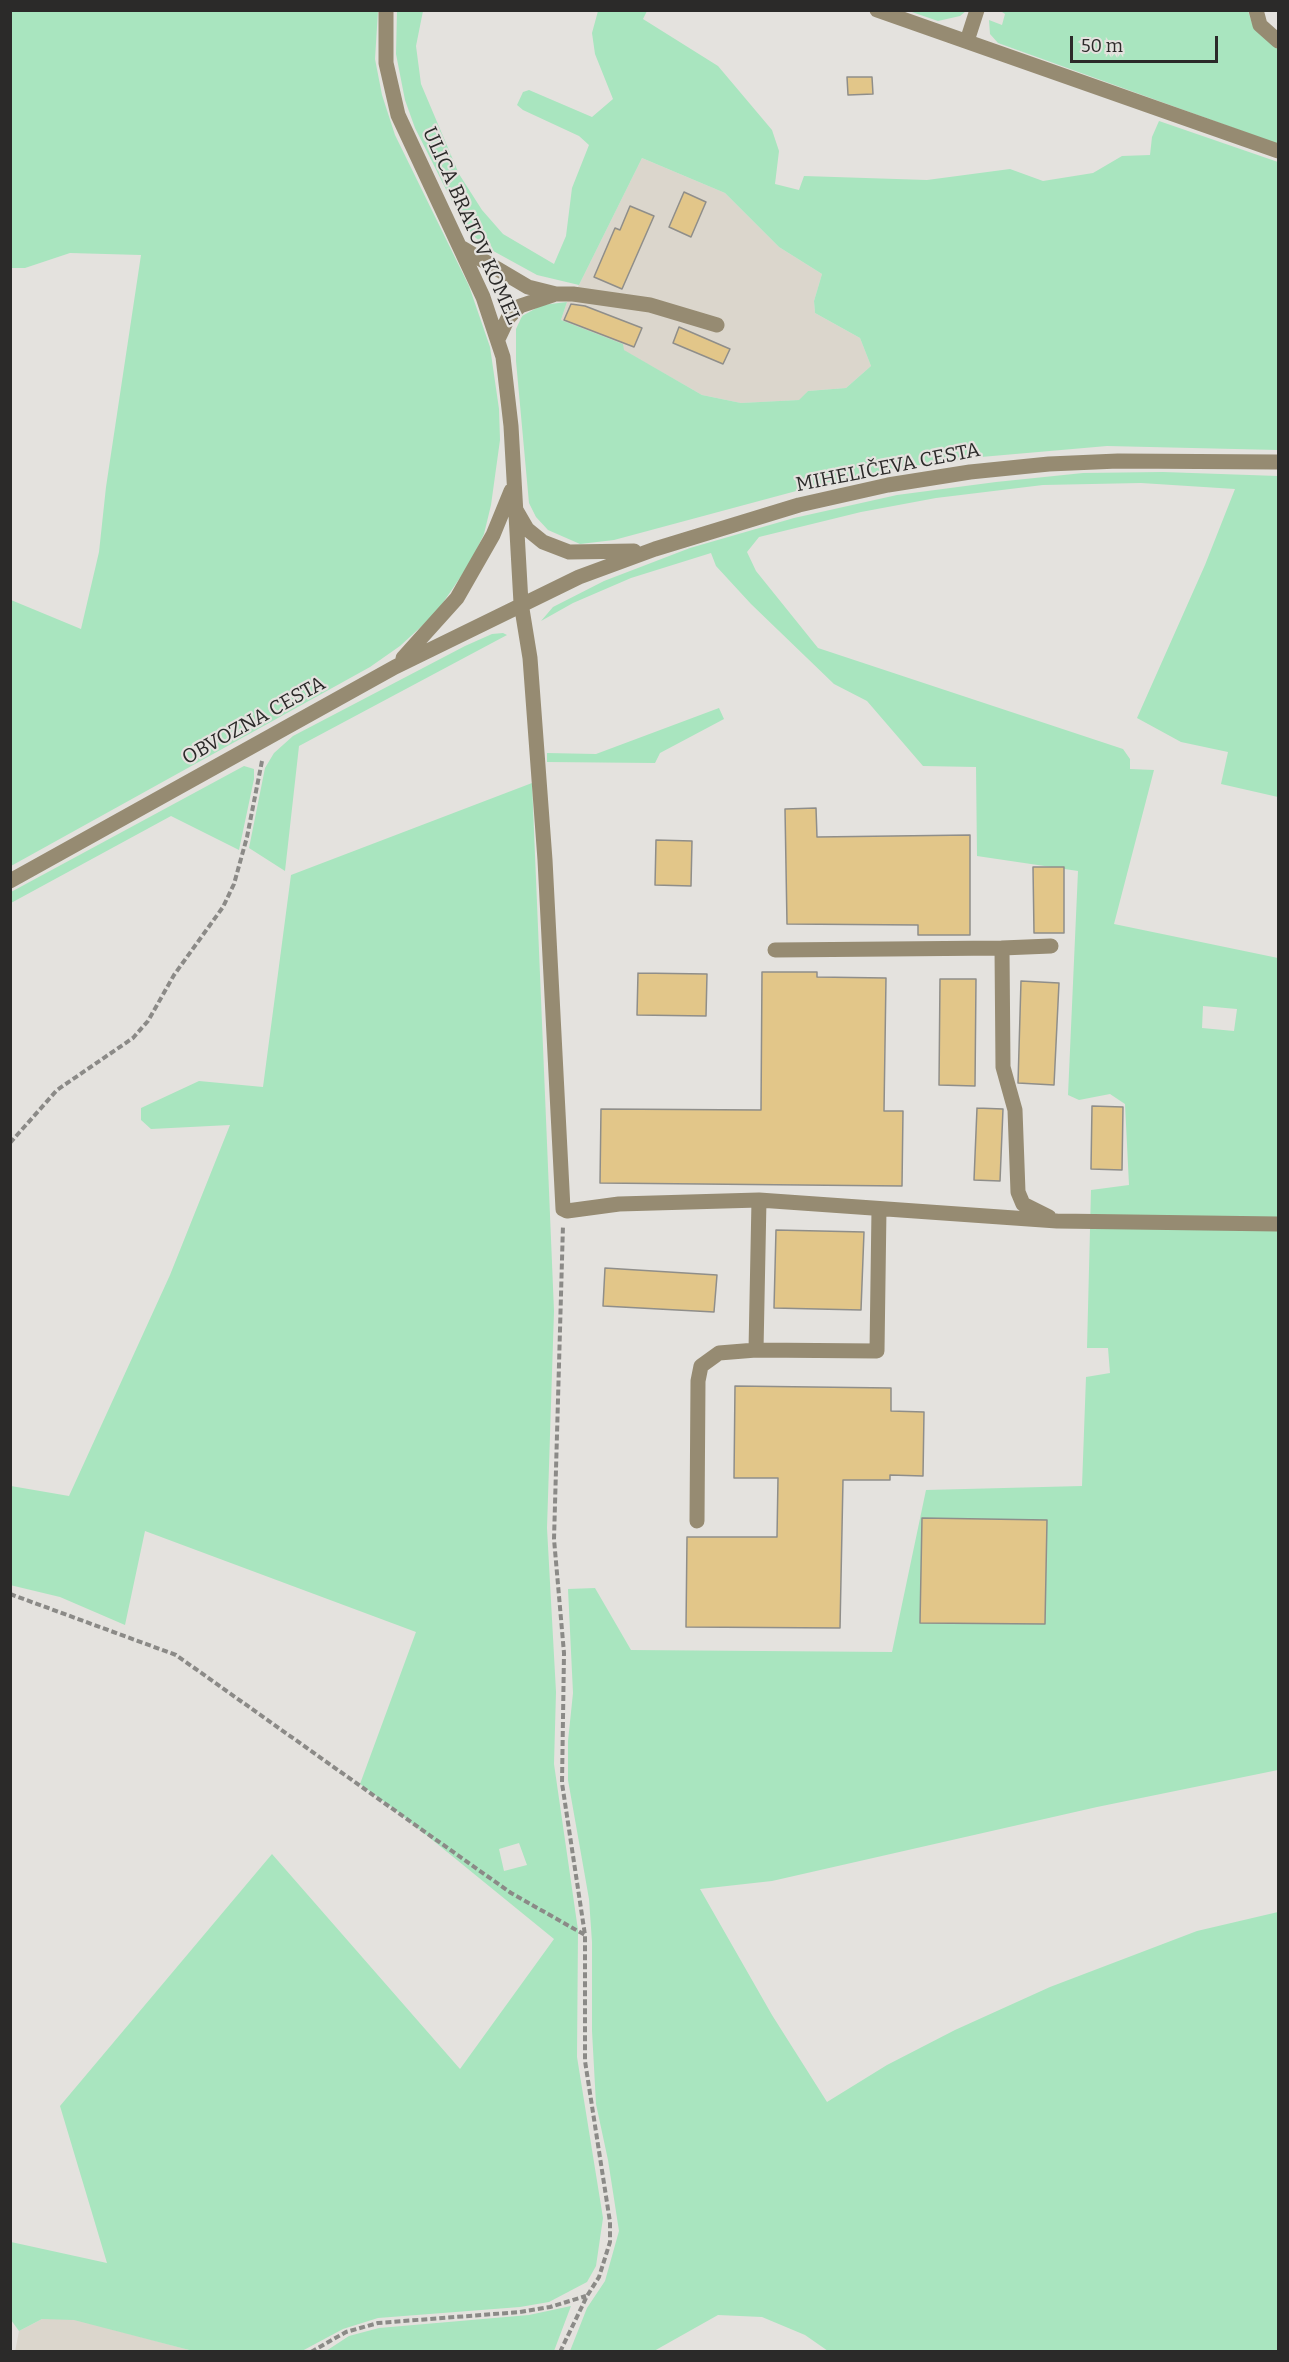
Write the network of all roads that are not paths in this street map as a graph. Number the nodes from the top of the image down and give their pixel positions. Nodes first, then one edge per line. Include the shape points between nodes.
1 (387, 10) edge
2 (877, 10) edge
3 (977, 10) edge
4 (1257, 10) edge
5 (967, 41) junction
6 (1278, 41) edge
7 (1278, 151) edge
8 (462, 248) junction
9 (556, 294) junction
10 (717, 325) dead end
11 (499, 337) junction
12 (1278, 462) edge
13 (514, 485) junction
14 (514, 508) junction
15 (655, 549) junction
16 (521, 603) junction
17 (395, 667) junction
18 (10, 881) edge
19 (1051, 946) dead end
20 (1002, 948) junction
21 (776, 950) dead end
22 (759, 1200) junction
23 (879, 1209) junction
24 (1057, 1221) junction
25 (1278, 1224) edge
26 (756, 1350) junction
27 (697, 1521) dead end

1 - 8 street, ULICA BRATOV KOMEL via 386,63 398,115
2 - 5 street
3 - 5 street
4 - 6 street via 1260,25
5 - 7 street
8 - 9 street via 528,287
8 - 11 street, ULICA BRATOV KOMEL
9 - 10 street via 650,305
9 - 11 street via 520,306 508,318
11 - 13 street, ULICA BRATOV KOMEL
12 - 15 street, MIHELIČEVA CESTA via 1118,461 970,472 799,505
13 - 14 street, ULICA BRATOV KOMEL
13 - 17 street via 493,535 458,598
14 - 15 street via 527,529 543,542 569,552
14 - 16 street, ULICA BRATOV KOMEL
15 - 16 street, MIHELIČEVA CESTA
16 - 17 street, OBVOZNA CESTA
16 - 22 street, ULICA BRATOV KOMEL via 530,658 545,860 565,1210 619,1204
17 - 18 street, OBVOZNA CESTA
19 - 20 street
20 - 21 street
20 - 24 street via 1003,1067 1015,1110 1018,1192 1023,1204
22 - 23 street
22 - 26 street
23 - 24 street
23 - 26 street via 877,1351
24 - 25 street
26 - 27 street via 719,1353 701,1366

